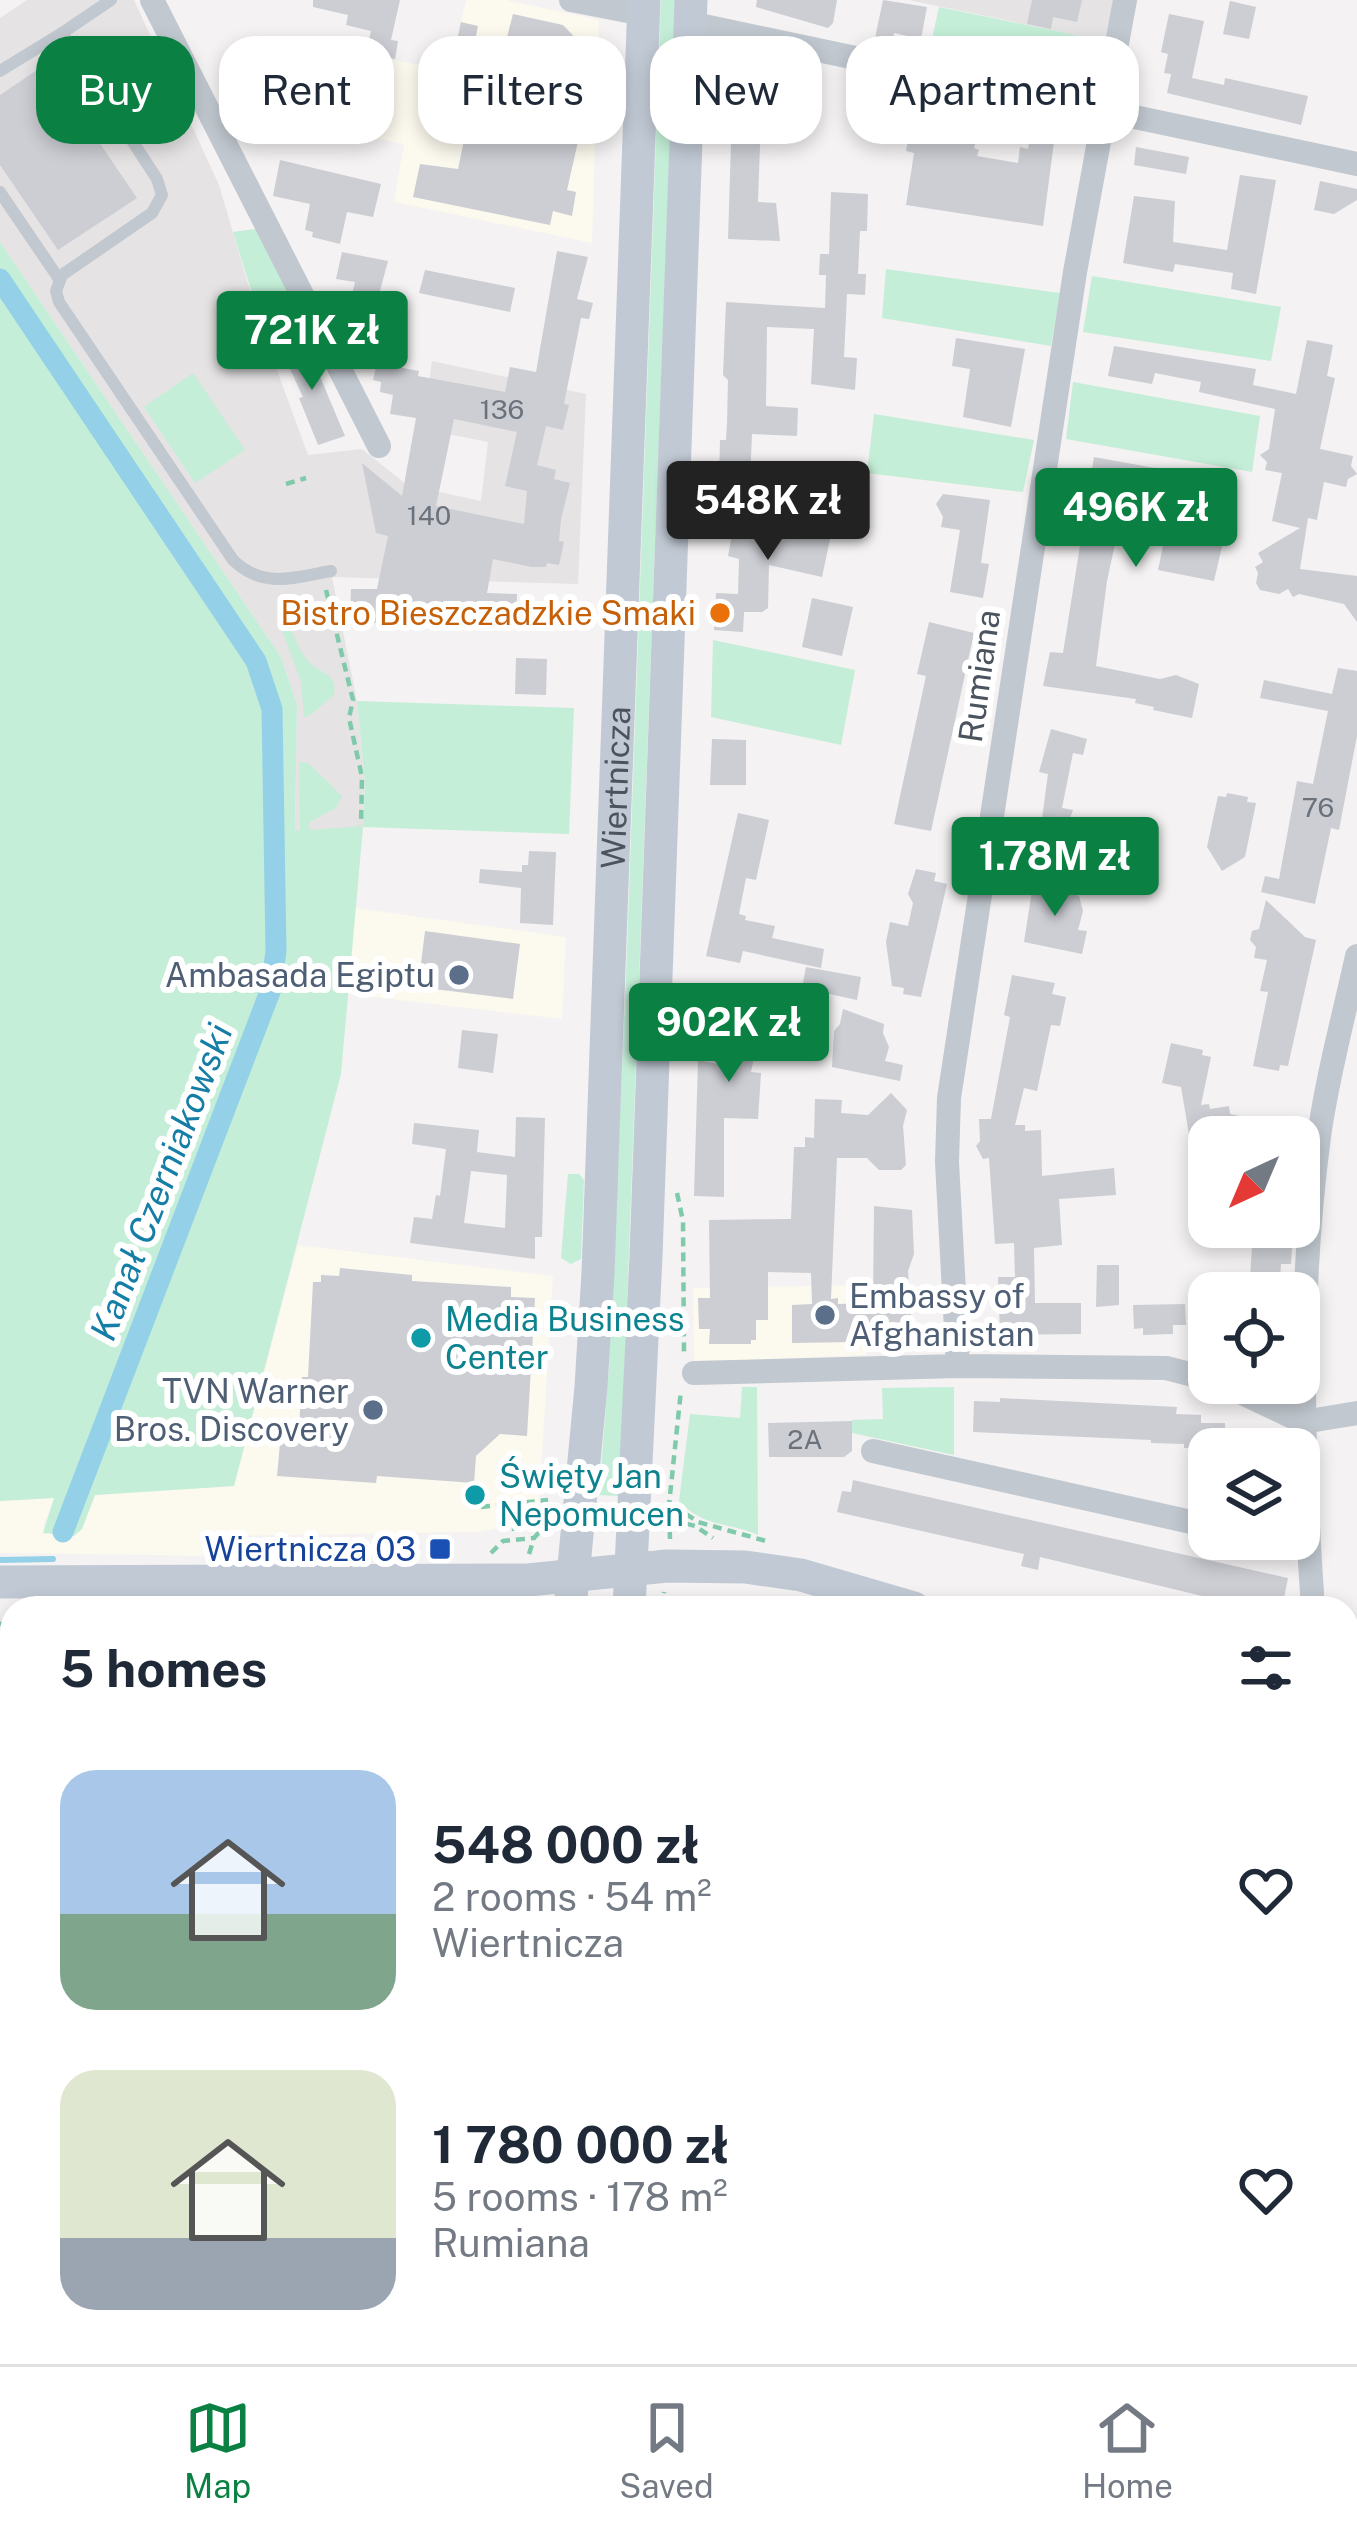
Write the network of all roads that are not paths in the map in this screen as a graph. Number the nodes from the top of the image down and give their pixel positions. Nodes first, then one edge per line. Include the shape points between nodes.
1 (111, 0) edge
2 (152, 0) edge
3 (571, 0) edge
4 (1125, 0) edge
5 (644, 7) edge
6 (691, 12) edge
7 (62, 33) junction
8 (1118, 36) edge
9 (846, 50) edge
10 (0, 71) edge
11 (1139, 119) edge
12 (1098, 144) edge
13 (1357, 164) edge
14 (0, 192) edge
15 (59, 279) junction
16 (379, 446) dead end
17 (327, 576) road end
18 (1357, 956) edge
19 (958, 1366) junction
20 (694, 1373) dead end
21 (1188, 1374) edge
22 (1265, 1404) edge
23 (1357, 1413) edge
24 (1303, 1422) junction
25 (1303, 1428) edge
26 (873, 1451) dead end
27 (1188, 1521) edge
28 (1310, 1560) edge
29 (632, 1570) junction
30 (0, 1582) edge
31 (572, 1592) edge
32 (629, 1596) edge
33 (871, 1596) edge
34 (1312, 1596) edge

1 - 7 lane
2 - 16 street
3 - 5 street
4 - 8 street, Rumiana
5 - 31 main road, Wiertnicza via 598,1273
6 - 9 street
6 - 29 main road, Wiertnicza
7 - 10 lane
7 - 15 lane via 163,195 152,213
11 - 13 street
12 - 19 street, Rumiana via 949,1098
14 - 15 lane
15 - 17 lane via 59,302 233,560 265,580
18 - 24 street via 1319,1136
19 - 20 street
19 - 21 street
22 - 24 street
23 - 24 street
24 - 25 street
26 - 27 street
28 - 34 street
29 - 31 main road
29 - 32 main road, Wiertnicza
29 - 33 main road via 779,1570
30 - 31 main road via 528,1580

